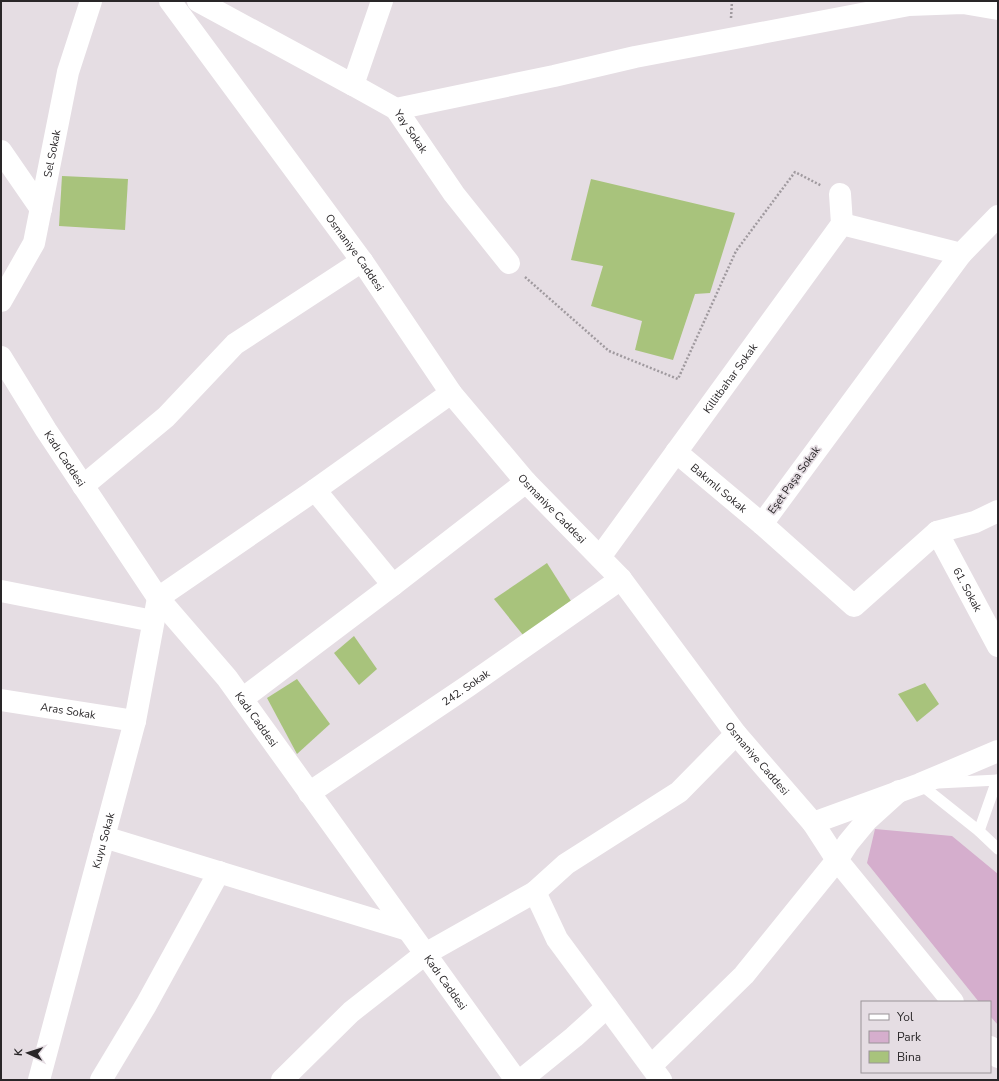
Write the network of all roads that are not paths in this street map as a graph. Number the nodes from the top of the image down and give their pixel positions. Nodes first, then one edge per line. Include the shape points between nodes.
1 (91, 1) edge
2 (170, 1) edge
3 (198, 1) edge
4 (382, 1) edge
5 (998, 9) edge
6 (354, 85) junction
7 (396, 109) junction
8 (1, 151) edge
9 (840, 194) road end
10 (41, 208) junction
11 (998, 216) edge
12 (842, 224) junction
13 (961, 254) junction
14 (362, 261) junction
15 (509, 263) road end
16 (1, 301) edge
17 (1, 357) edge
18 (451, 392) junction
19 (676, 452) junction
20 (526, 482) junction
21 (82, 486) junction
22 (315, 490) junction
23 (998, 511) edge
24 (762, 524) junction
25 (938, 532) junction
26 (600, 556) junction
27 (621, 579) junction
28 (393, 585) junction
29 (1, 591) edge
30 (158, 598) junction
31 (153, 621) junction
32 (998, 646) edge
33 (242, 698) junction
34 (1, 700) edge
35 (135, 721) junction
36 (736, 734) junction
37 (998, 751) edge
38 (998, 780) edge
39 (920, 784) junction
40 (899, 791) junction
41 (309, 793) junction
42 (813, 823) junction
43 (979, 831) junction
44 (104, 837) junction
45 (998, 849) edge
46 (837, 860) junction
47 (218, 872) junction
48 (535, 892) junction
49 (408, 930) junction
50 (425, 954) junction
51 (952, 1001) edge
52 (607, 1007) junction
53 (991, 1048) edge
54 (998, 1057) edge
55 (656, 1073) edge
56 (39, 1080) edge
57 (101, 1080) edge
58 (282, 1080) edge
59 (516, 1080) edge
60 (521, 1080) edge

1 - 10 street, Sel Sokak via 68,72
2 - 14 street, Osmaniye Caddesi
3 - 6 street, Yay Sokak
4 - 6 street
5 - 7 street via 963,3 909,5 635,57
6 - 7 street, Yay Sokak
7 - 15 street, Yay Sokak via 454,194
8 - 10 street
9 - 12 street
10 - 16 street, Sel Sokak via 34,243
11 - 13 street, Eşet Paşa Sokak
12 - 13 street
12 - 19 street, Killitbahar Sokak
13 - 24 street, Eşet Paşa Sokak
14 - 18 street, Osmaniye Caddesi
14 - 21 street via 235,344 166,417
17 - 21 street, Kadı Caddesi
18 - 20 street, Osmaniye Caddesi
18 - 22 street
19 - 24 street, Bakımlı Sokak
19 - 26 street, Killitbahar Sokak
20 - 26 street, Osmaniye Caddesi
20 - 28 street
21 - 30 street, Kadı Caddesi
22 - 28 street
22 - 30 street
23 - 25 street, Eşet Paşa Sokak via 975,522
24 - 25 street, Eşet Paşa Sokak via 854,606
25 - 32 street, 61. Sokak
26 - 27 street, Osmaniye Caddesi
27 - 36 street, Osmaniye Caddesi
27 - 41 street, 242. Sokak
28 - 33 street
29 - 31 street
30 - 31 street, Kuyu Sokak
30 - 33 street, Kadı Caddesi
31 - 35 street, Kuyu Sokak
33 - 41 street, Kadı Caddesi
34 - 35 street, Aras Sokak
35 - 44 street, Kuyu Sokak
36 - 42 street, Osmaniye Caddesi
36 - 48 street via 679,792 566,864
37 - 39 street
38 - 39 lane
38 - 43 lane
39 - 40 street
39 - 43 lane
40 - 42 street
40 - 46 street via 867,820
41 - 49 street, Kadı Caddesi
42 - 46 street, Osmaniye Caddesi
43 - 45 lane
44 - 47 street
44 - 56 street, Kuyu Sokak
46 - 51 street, Osmaniye Caddesi
46 - 55 street via 744,975
47 - 49 street
47 - 57 street
48 - 50 street
48 - 52 street via 557,939
49 - 50 street, Kadı Caddesi
50 - 58 street via 351,1012
50 - 59 street, Kadı Caddesi
52 - 55 street
52 - 60 street
53 - 54 street

